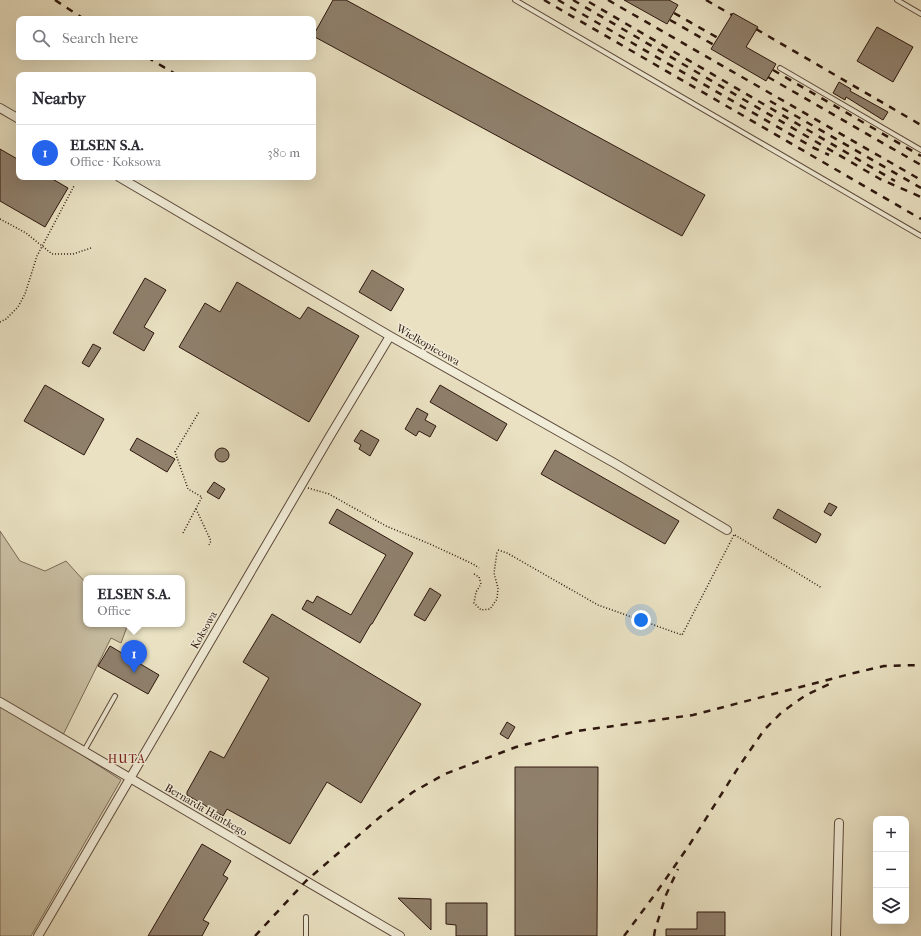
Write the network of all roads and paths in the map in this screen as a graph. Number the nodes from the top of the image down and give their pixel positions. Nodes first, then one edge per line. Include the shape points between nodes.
1 (515, 0) edge
2 (897, 0) edge
3 (921, 14) edge
4 (780, 68) dead end
5 (0, 108) edge
6 (16, 117) edge
7 (921, 150) edge
8 (124, 180) edge
9 (74, 186) dead end
10 (0, 219) edge
11 (921, 236) edge
12 (42, 246) junction
13 (90, 248) dead end
14 (0, 322) edge
15 (390, 336) junction
16 (199, 412) dead end
17 (301, 486) junction
18 (196, 510) junction
19 (727, 530) joint
20 (183, 533) dead end
21 (735, 535) junction
22 (210, 545) dead end
23 (478, 568) dead end
24 (474, 574) dead end
25 (822, 588) dead end
26 (115, 696) dead end
27 (0, 702) edge
28 (84, 751) junction
29 (130, 778) junction
30 (839, 823) dead end
31 (306, 917) dead end
32 (38, 936) edge
33 (306, 936) edge
34 (400, 936) edge
35 (836, 936) edge

1 - 11 lane
2 - 3 lane
4 - 7 lane
5 - 6 street
8 - 15 street, Wielkopiecowa
9 - 12 path
10 - 12 path via 26,233
12 - 13 path via 52,254 73,254
12 - 14 path via 18,307
15 - 17 street, Koksowa
15 - 19 street, Wielkopiecowa
16 - 18 path via 175,452 188,489 202,497
17 - 23 path via 329,494 386,526
17 - 29 street, Koksowa
18 - 20 path
18 - 22 path via 211,541
19 - 21 path
21 - 24 path via 682,635 598,606 507,553 497,551 494,573 498,588 497,599 490,609 481,610 474,603 480,584 479,577
21 - 25 path
26 - 28 lane
27 - 28 street, Bernarda Hantkego
28 - 29 street, Bernarda Hantkego
29 - 32 street, Koksowa
29 - 34 street, Bernarda Hantkego
30 - 35 street
31 - 33 lane

